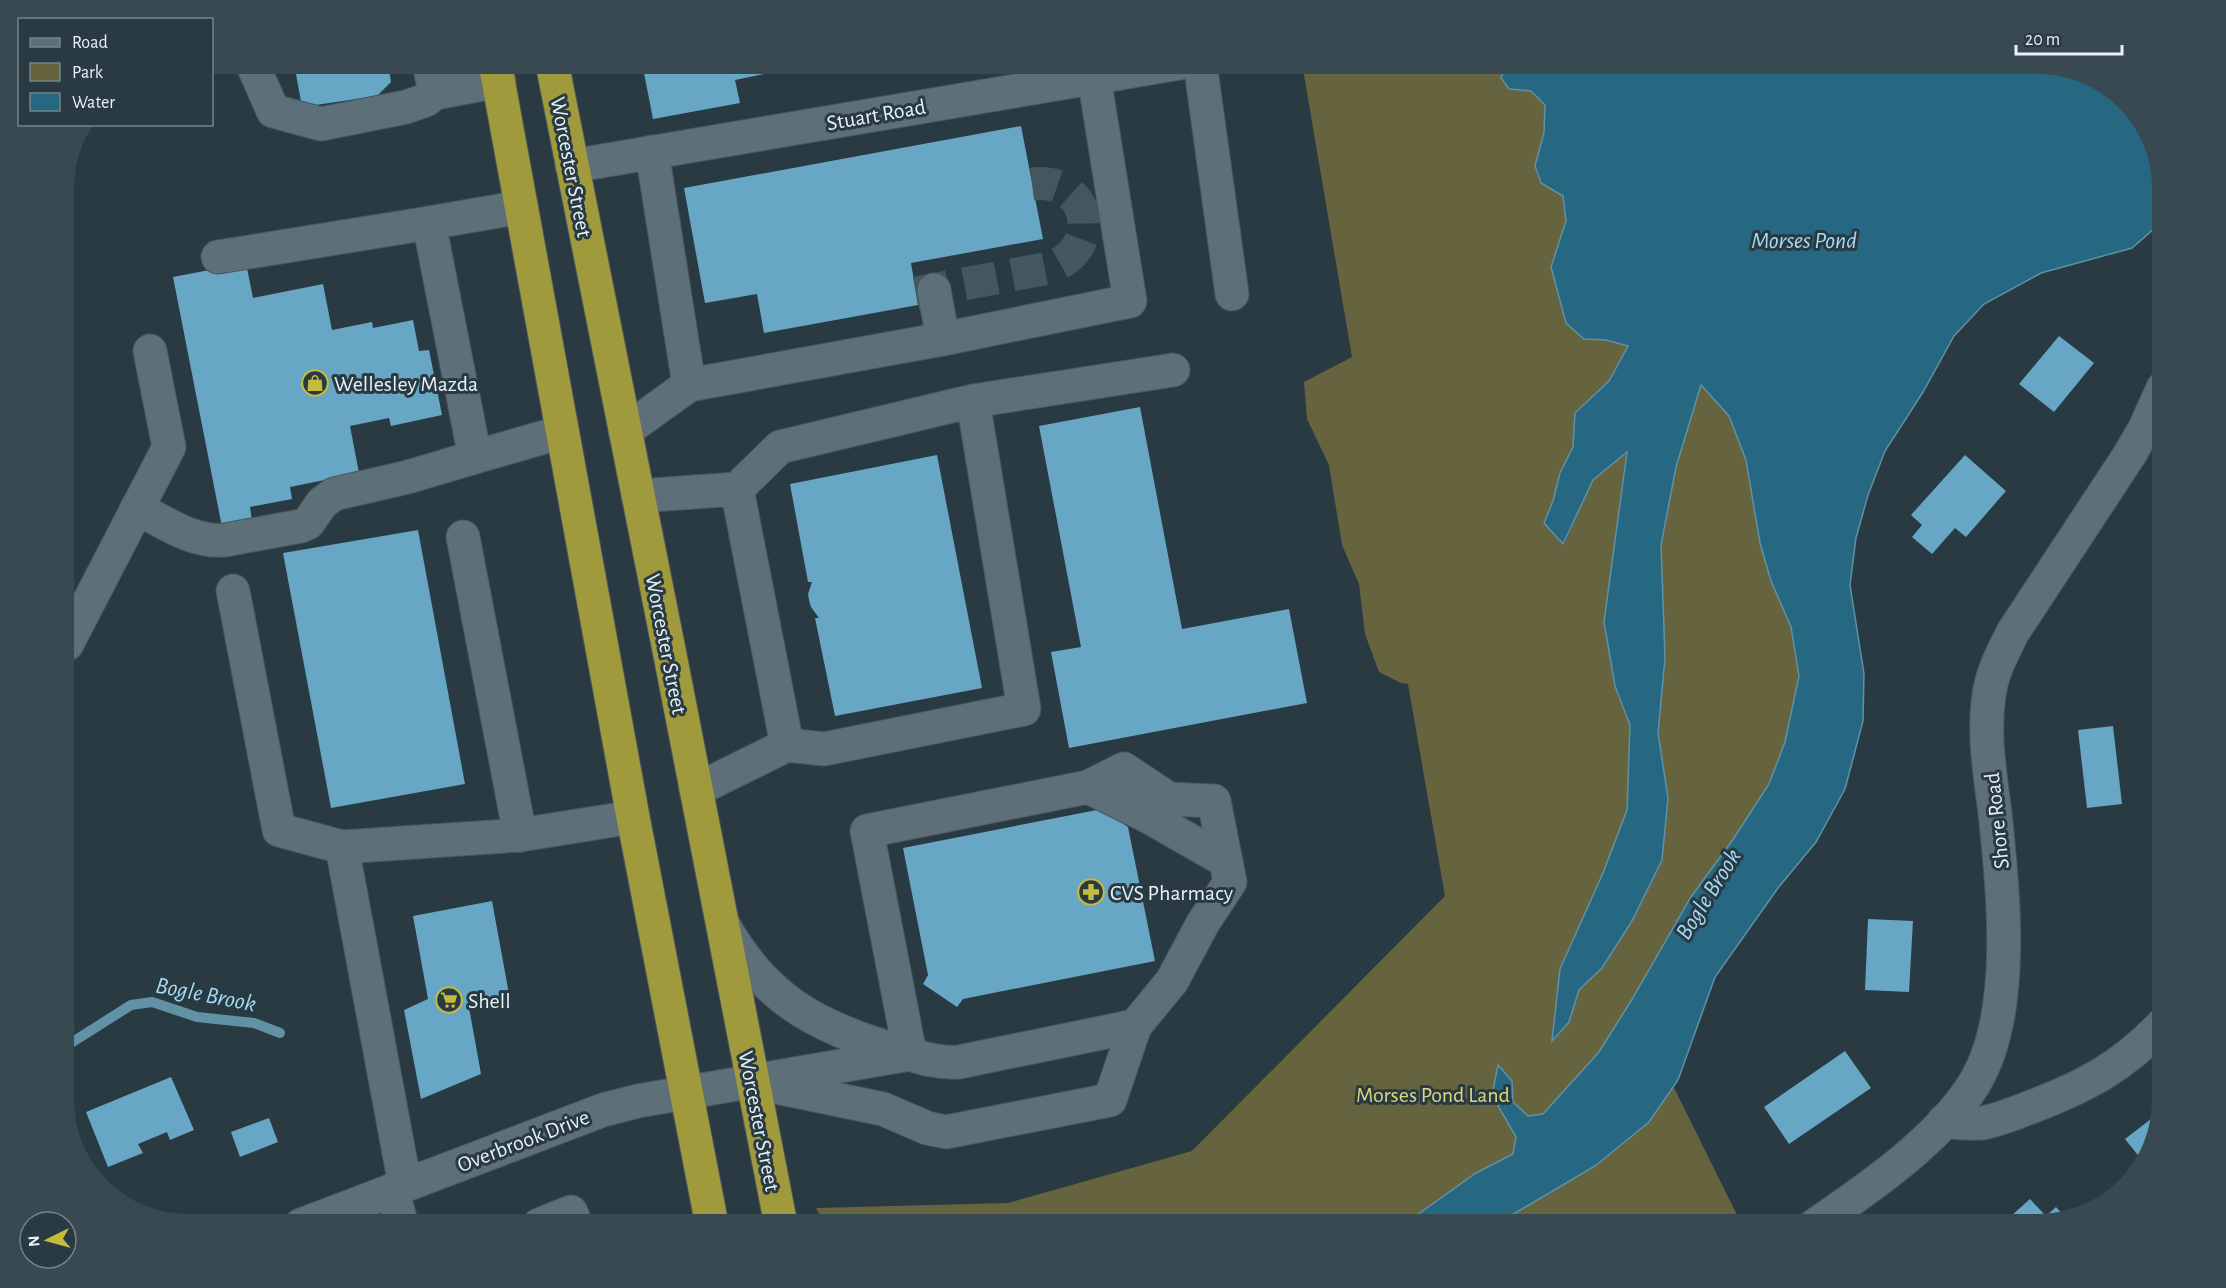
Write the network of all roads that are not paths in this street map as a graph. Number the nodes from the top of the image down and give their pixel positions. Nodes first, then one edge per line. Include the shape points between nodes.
1 (257, 74) edge
2 (475, 74) edge
3 (497, 74) edge
4 (554, 74) edge
5 (1112, 74) edge
6 (1202, 74) edge
7 (1094, 77) junction
8 (432, 78) edge
9 (652, 152) junction
10 (572, 166) junction
11 (521, 207) junction
12 (429, 223) junction
13 (218, 257) dead end
14 (934, 290) dead end
15 (1232, 294) dead end
16 (943, 339) junction
17 (150, 351) dead end
18 (1173, 370) dead end
19 (689, 386) junction
20 (973, 401) junction
21 (2152, 412) edge
22 (625, 431) junction
23 (562, 432) junction
24 (475, 457) junction
25 (737, 489) junction
26 (638, 496) junction
27 (137, 508) junction
28 (463, 537) dead end
29 (232, 591) dead end
30 (74, 632) edge
31 (787, 746) junction
32 (1088, 787) junction
33 (696, 790) junction
34 (633, 817) junction
35 (520, 835) junction
36 (342, 847) junction
37 (1226, 861) junction
38 (720, 918) junction
39 (1135, 1026) junction
40 (2152, 1034) edge
41 (910, 1054) junction
42 (752, 1082) junction
43 (686, 1093) junction
44 (1944, 1121) junction
45 (399, 1188) junction
46 (330, 1214) edge
47 (401, 1214) edge
48 (710, 1214) edge
49 (779, 1214) edge
50 (1830, 1214) edge

1 - 8 street via 273,111 321,124 426,100
2 - 8 street
3 - 11 highway
4 - 10 highway, Worcester Street
5 - 7 street, Stuart Road
6 - 15 street
7 - 9 street, Stuart Road
7 - 16 street via 1130,301
9 - 10 street, Stuart Road
9 - 19 street
10 - 22 highway, Worcester Street
11 - 12 street
11 - 23 highway
12 - 13 street
12 - 24 street
14 - 16 street
16 - 19 street
17 - 27 street via 169,447
18 - 20 street
19 - 22 street
20 - 25 street via 780,447
20 - 31 street via 1024,709 824,749
21 - 44 street, Shore Road via 2130,454 2013,632 1998,663 1986,725 2003,890 2000,999 1985,1063 1962,1101
22 - 26 highway, Worcester Street
23 - 24 street
23 - 34 highway
24 - 27 street via 334,494 308,523 225,540 196,537
25 - 26 street
25 - 31 street
26 - 33 highway, Worcester Street
27 - 30 street
28 - 35 street
29 - 36 street via 279,830
31 - 33 street
32 - 37 street
32 - 37 street via 1124,769 1169,799 1214,801
32 - 41 street via 867,831
33 - 38 highway, Worcester Street
34 - 35 street
34 - 43 highway
35 - 36 street
36 - 45 street
37 - 39 street via 1230,882 1172,981
38 - 41 street via 747,963 798,1009 844,1034
38 - 42 highway, Worcester Street
39 - 41 street via 959,1062 940,1063
39 - 42 street via 1110,1100 956,1130 937,1131 883,1109
40 - 44 street via 2102,1076 2069,1093 1999,1119 1980,1123
41 - 42 street, Overbrook Drive
42 - 43 street, Overbrook Drive
42 - 49 highway, Worcester Street
43 - 45 street, Overbrook Drive via 603,1110
43 - 48 highway
44 - 50 street, Shore Road via 1901,1161
45 - 46 street, Overbrook Drive
45 - 47 street

